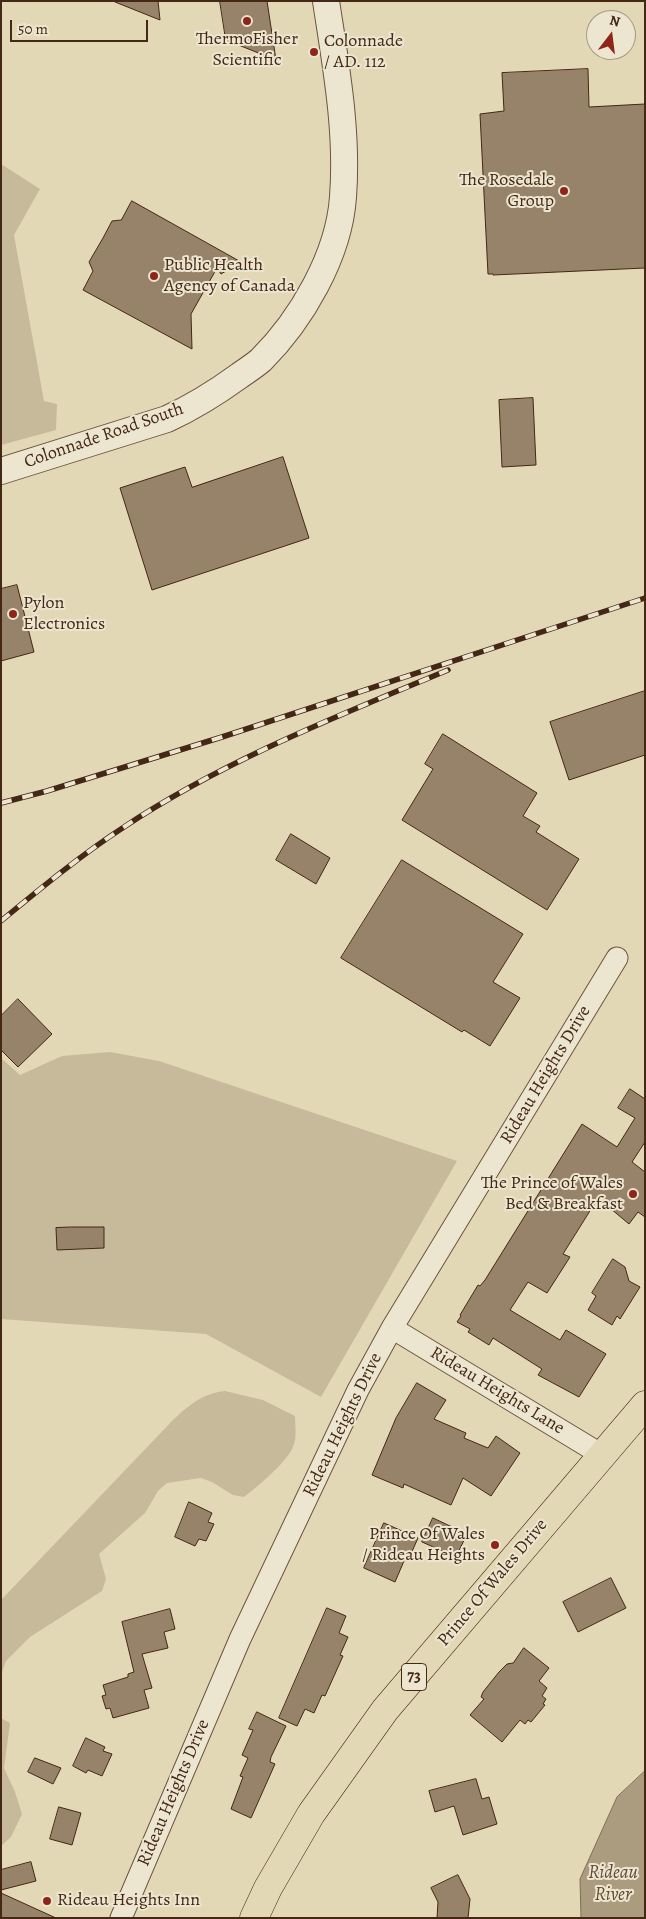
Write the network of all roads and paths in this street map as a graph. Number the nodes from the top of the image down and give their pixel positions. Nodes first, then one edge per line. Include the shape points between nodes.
1 (326, 1) edge
2 (1, 471) edge
3 (617, 958) dead end
4 (392, 1328) junction
5 (645, 1405) edge
6 (602, 1455) junction
7 (121, 1918) edge
8 (254, 1918) edge

1 - 2 street, Colonnade Road South via 342,113 343,200 337,230 320,279 296,318 259,362 184,411 168,419
3 - 4 street, Rideau Heights Drive
4 - 6 street, Rideau Heights Lane
4 - 7 street, Rideau Heights Drive via 358,1390 240,1639
5 - 6 main road, Prince Of Wales Drive / 73
6 - 8 main road, Prince Of Wales Drive / 73 via 386,1710 311,1814

